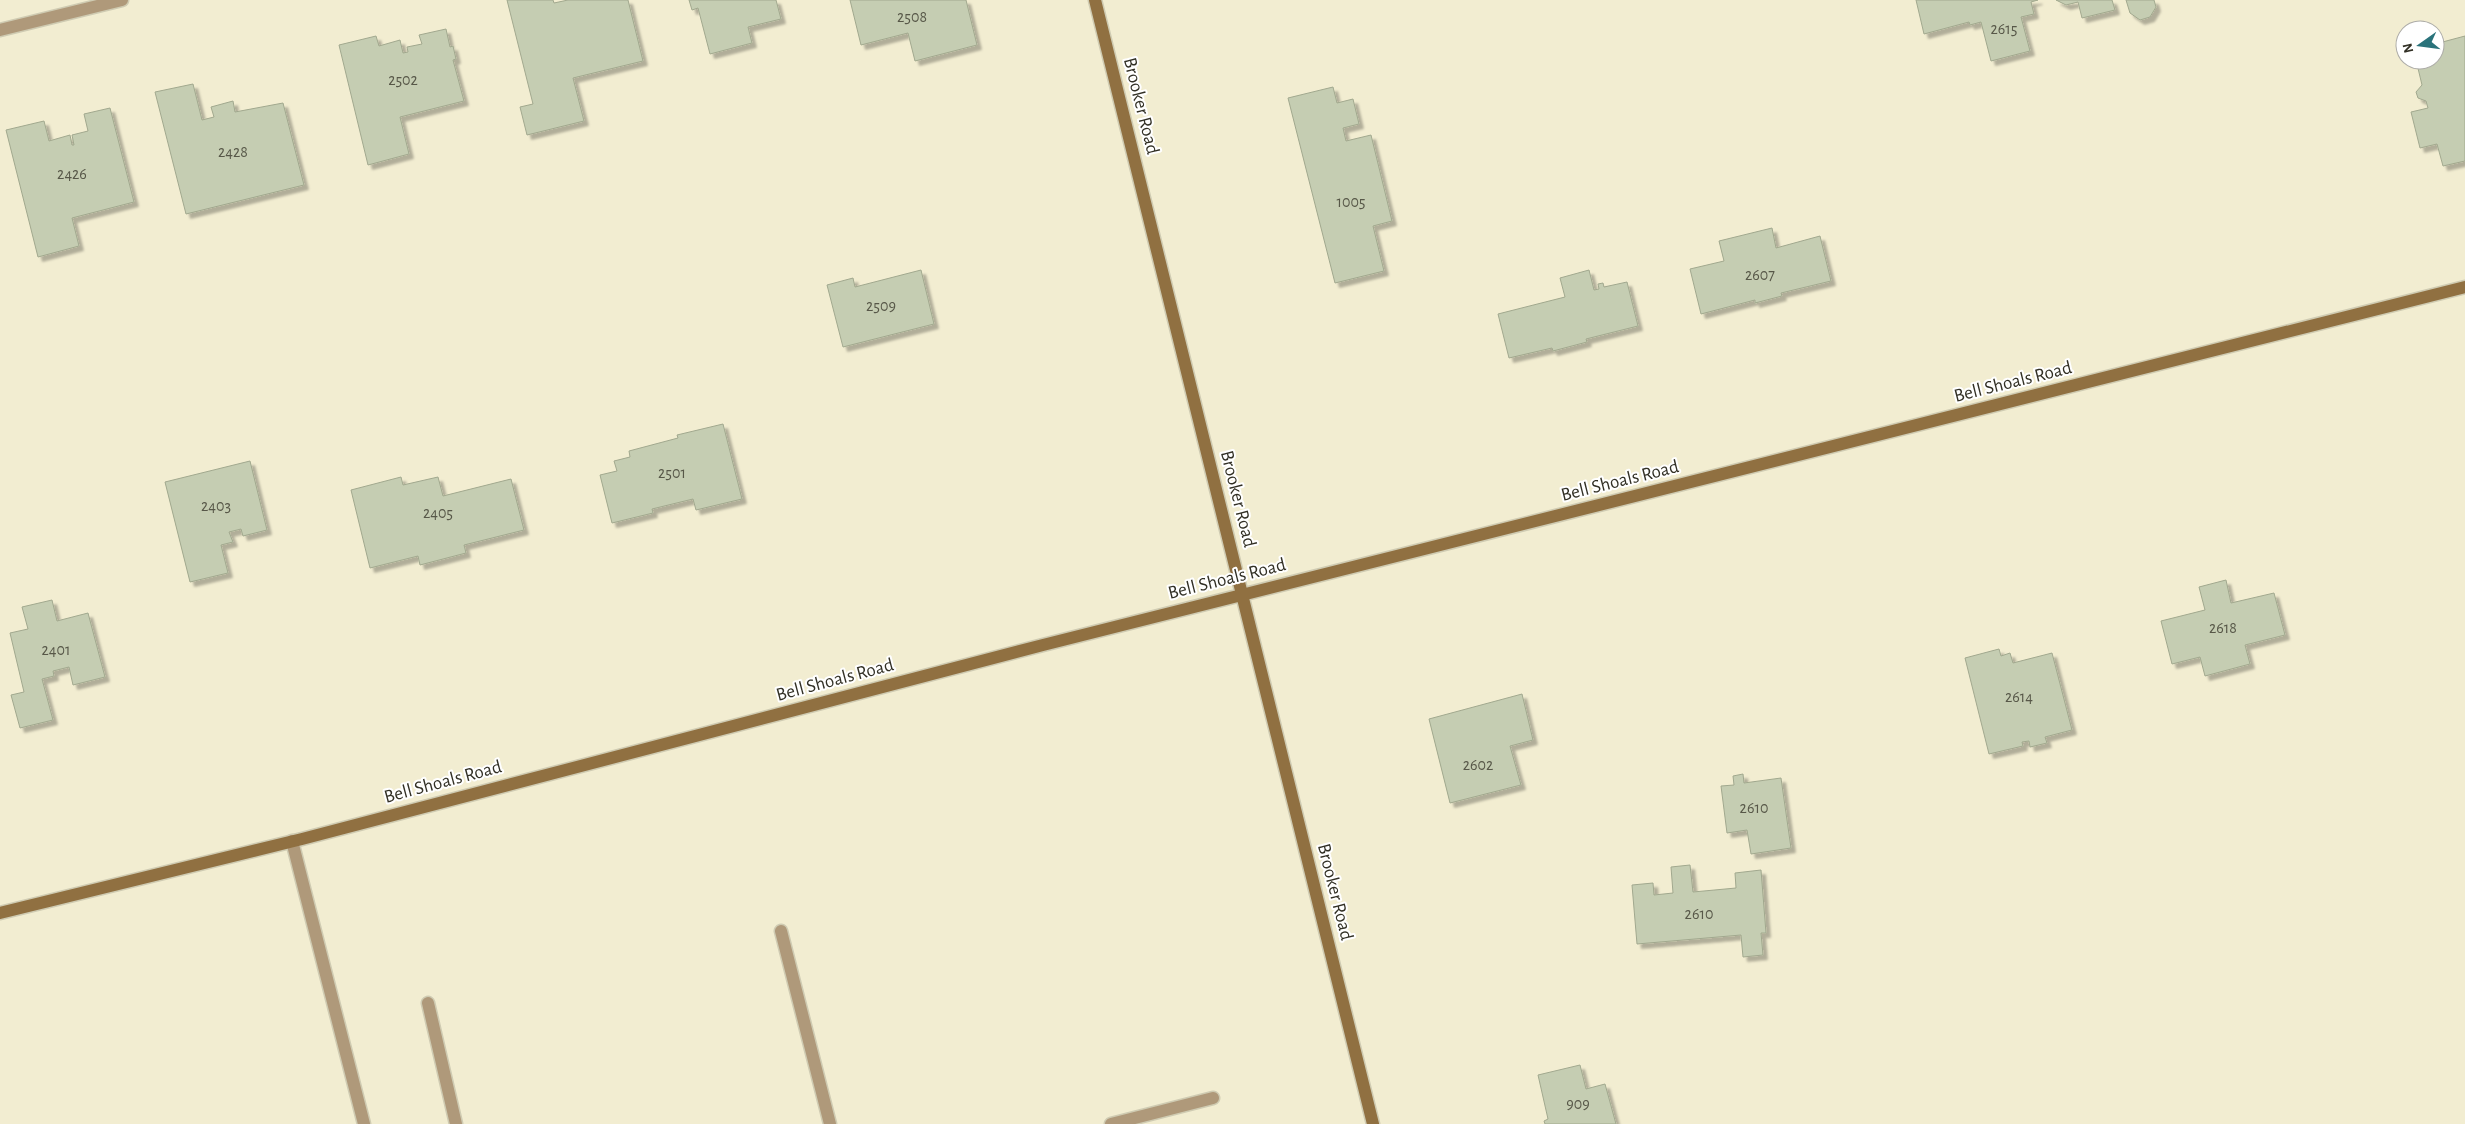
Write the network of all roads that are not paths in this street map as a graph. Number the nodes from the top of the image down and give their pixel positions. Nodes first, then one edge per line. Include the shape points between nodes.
1 (122, 0) edge
2 (1096, 0) edge
3 (0, 30) edge
4 (2465, 287) edge
5 (1242, 595) junction
6 (292, 841) junction
7 (0, 913) edge
8 (781, 931) dead end
9 (428, 1003) dead end
10 (1213, 1098) dead end
11 (364, 1124) edge
12 (456, 1124) edge
13 (830, 1124) edge
14 (1111, 1124) edge
15 (1373, 1124) edge

1 - 3 street
2 - 5 main road, Brooker Road
4 - 5 main road, Bell Shoals Road
5 - 6 main road, Bell Shoals Road
5 - 15 main road, Brooker Road
6 - 7 main road, Bell Shoals Road
6 - 11 street
8 - 13 street
9 - 12 street
10 - 14 street

